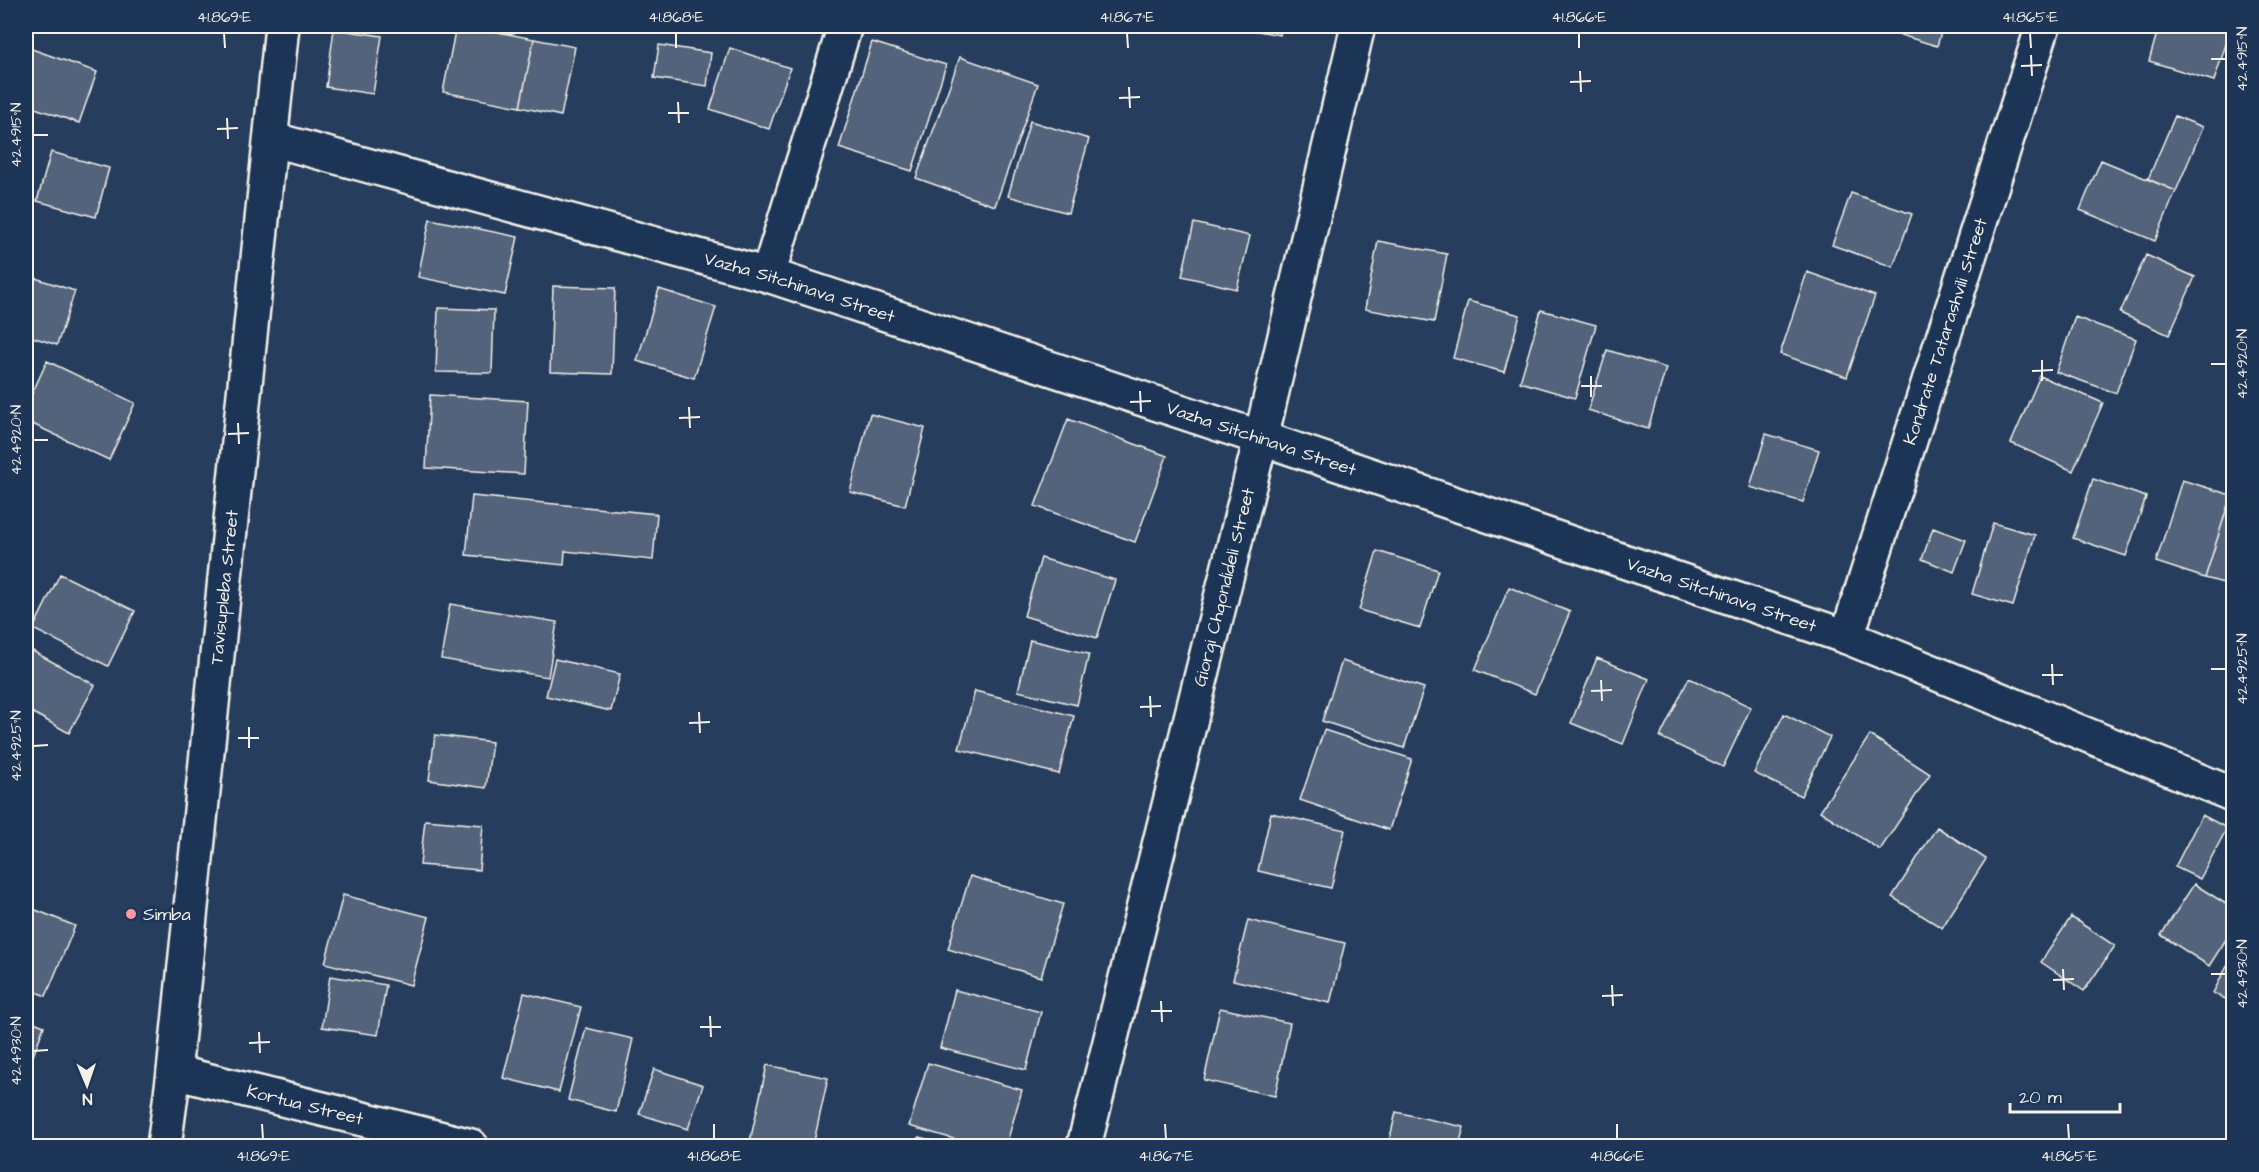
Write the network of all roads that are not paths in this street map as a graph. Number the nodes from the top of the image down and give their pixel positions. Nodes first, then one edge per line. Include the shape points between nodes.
1 (282, 26) edge
2 (845, 26) edge
3 (1358, 26) edge
4 (2043, 26) edge
5 (271, 139) junction
6 (768, 275) junction
7 (1261, 438) junction
8 (1847, 637) junction
9 (2234, 795) edge
10 (174, 1072) junction
11 (164, 1146) edge
12 (471, 1146) edge
13 (1084, 1146) edge

1 - 5 street, Tavisupleba Street
2 - 6 street
3 - 7 street, Giorgi Chqondideli Street
4 - 8 street, Kondrate Tatarashvili Street
5 - 6 street, Vazha Sitchinava Street
5 - 10 street, Tavisupleba Street
6 - 7 street, Vazha Sitchinava Street
7 - 8 street, Vazha Sitchinava Street
7 - 13 street, Giorgi Chqondideli Street
8 - 9 street, Vazha Sitchinava Street
10 - 11 street, Tavisupleba Street
10 - 12 street, Kortua Street

